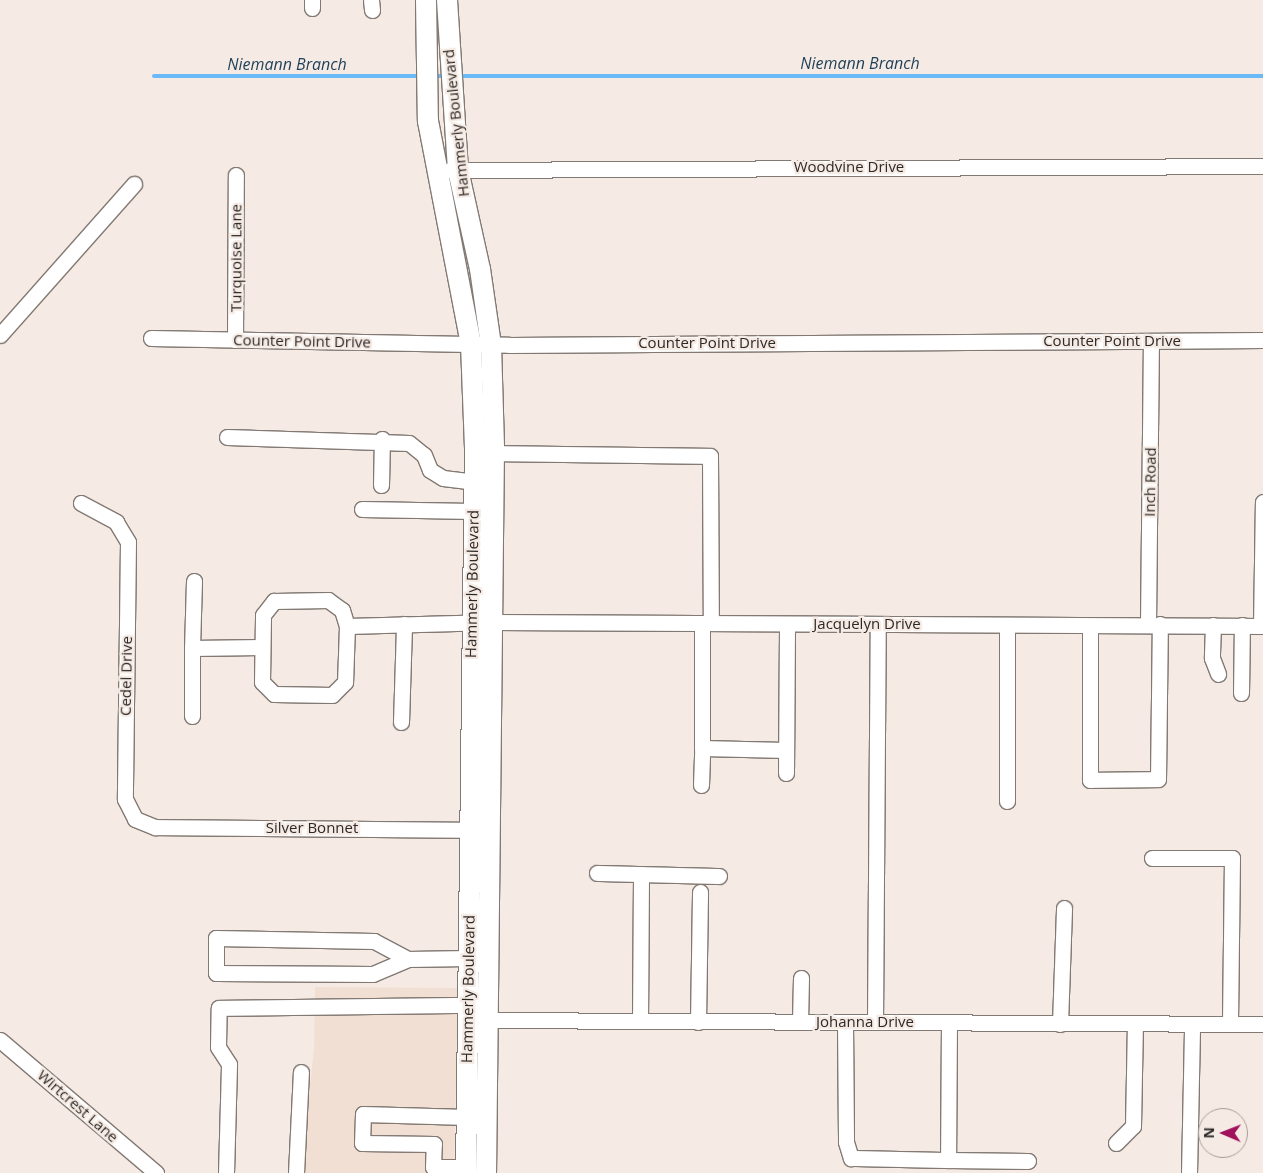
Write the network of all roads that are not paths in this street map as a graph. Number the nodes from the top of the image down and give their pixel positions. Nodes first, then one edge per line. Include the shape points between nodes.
1 (426, 0) edge
2 (447, 0) edge
3 (1263, 166) edge
4 (458, 170) junction
5 (435, 171) junction
6 (236, 175) dead end
7 (134, 184) dead end
8 (0, 335) edge
9 (151, 338) dead end
10 (236, 340) junction
11 (1263, 340) edge
12 (1151, 341) junction
13 (471, 344) junction
14 (491, 345) junction
15 (227, 437) dead end
16 (382, 439) junction
17 (494, 453) junction
18 (474, 482) junction
19 (382, 485) dead end
20 (1263, 502) edge
21 (81, 503) dead end
22 (362, 509) dead end
23 (474, 511) junction
24 (194, 580) dead end
25 (493, 622) junction
26 (471, 623) junction
27 (707, 623) junction
28 (404, 624) junction
29 (787, 624) junction
30 (878, 624) junction
31 (1154, 624) junction
32 (1008, 625) junction
33 (1213, 625) junction
34 (1242, 625) junction
35 (347, 626) junction
36 (1090, 626) junction
37 (1262, 626) edge
38 (261, 647) junction
39 (192, 648) junction
40 (1218, 674) dead end
41 (1242, 692) dead end
42 (192, 716) dead end
43 (401, 722) dead end
44 (702, 748) junction
45 (786, 750) junction
46 (786, 773) dead end
47 (701, 785) dead end
48 (1007, 801) dead end
49 (135, 819) joint
50 (469, 830) junction
51 (490, 830) junction
52 (1152, 858) dead end
53 (597, 873) dead end
54 (641, 874) junction
55 (719, 876) dead end
56 (700, 892) dead end
57 (1064, 908) dead end
58 (468, 958) junction
59 (408, 959) junction
60 (801, 978) dead end
61 (468, 1013) junction
62 (489, 1021) junction
63 (640, 1021) junction
64 (698, 1022) junction
65 (800, 1022) junction
66 (845, 1022) junction
67 (875, 1022) junction
68 (949, 1023) junction
69 (1060, 1024) junction
70 (1135, 1024) junction
71 (1192, 1024) junction
72 (1230, 1024) junction
73 (1263, 1024) edge
74 (0, 1040) edge
75 (302, 1072) dead end
76 (467, 1117) junction
77 (1116, 1143) dead end
78 (948, 1160) junction
79 (1028, 1161) dead end
80 (466, 1170) edge
81 (156, 1173) edge
82 (226, 1173) edge
83 (296, 1173) edge
84 (486, 1173) edge
85 (1189, 1173) edge

1 - 5 main road, Hammerly Boulevard via 428,121
2 - 4 main road, Hammerly Boulevard
3 - 4 street, Woodvine Drive
4 - 5 street, Woodvine Drive
4 - 14 main road, Hammerly Boulevard via 484,286
5 - 13 main road, Hammerly Boulevard
6 - 10 street, Turquoise Lane
7 - 8 street
9 - 10 street, Counter Point Drive
10 - 13 street, Counter Point Drive
11 - 12 street, Counter Point Drive
12 - 14 street, Counter Point Drive
12 - 31 street, Inch Road
13 - 14 street, Counter Point Drive
13 - 18 main road, Hammerly Boulevard
14 - 17 main road, Hammerly Boulevard
15 - 16 street
16 - 18 street via 409,443 424,455 430,470 443,478
16 - 19 street
17 - 25 main road, Hammerly Boulevard
17 - 27 street via 710,456
18 - 23 main road, Hammerly Boulevard
20 - 37 street
21 - 49 street, Cedel Drive via 123,531 128,542 125,799
22 - 23 street
23 - 26 main road, Hammerly Boulevard
24 - 39 street
25 - 26 street, Jacquelyn Drive
25 - 27 street, Jacquelyn Drive
25 - 51 main road, Hammerly Boulevard
26 - 28 street, Jacquelyn Drive
26 - 50 main road, Hammerly Boulevard
27 - 29 street, Jacquelyn Drive
27 - 44 street
28 - 35 street, Jacquelyn Drive
28 - 43 street
29 - 30 street, Jacquelyn Drive
29 - 45 street
30 - 32 street, Jacquelyn Drive
30 - 67 street
31 - 33 street, Jacquelyn Drive
31 - 36 street, Jacquelyn Drive
31 - 36 street, Inch Road via 1158,779 1090,780
32 - 36 street, Jacquelyn Drive
32 - 48 street
33 - 34 street, Jacquelyn Drive
33 - 40 street via 1212,658
34 - 37 street, Jacquelyn Drive
34 - 41 street
35 - 38 street via 342,610 328,600 274,601 263,615
35 - 38 street via 345,682 332,695 274,694 262,682
38 - 39 street
39 - 42 street
44 - 45 street
44 - 47 street
45 - 46 street
49 - 50 street, Silver Bonnet via 154,827
50 - 51 street, Silver Bonnet
50 - 58 main road, Hammerly Boulevard
51 - 62 main road, Hammerly Boulevard
52 - 72 street via 1232,858
53 - 54 street
54 - 55 street
54 - 63 street
56 - 64 street
57 - 69 street
58 - 59 street
58 - 61 main road, Hammerly Boulevard
59 - 59 street via 374,940 216,938 216,973 373,974
60 - 65 street
61 - 62 street, Johanna Drive
61 - 76 main road, Hammerly Boulevard
61 - 82 street, Johanna Drive via 219,1008 218,1047 229,1064
62 - 63 street, Johanna Drive
62 - 84 main road, Hammerly Boulevard
63 - 64 street, Johanna Drive
64 - 65 street, Johanna Drive
65 - 66 street, Johanna Drive
66 - 67 street, Johanna Drive
66 - 78 street via 846,1142 851,1158
67 - 68 street, Johanna Drive
68 - 69 street, Johanna Drive
68 - 78 street
69 - 70 street, Johanna Drive
70 - 71 street, Johanna Drive
70 - 77 street via 1133,1126
71 - 72 street, Johanna Drive
71 - 85 street
72 - 73 street, Johanna Drive
74 - 81 street, Wirtcrest Lane
75 - 83 street
76 - 80 main road, Hammerly Boulevard
76 - 80 street via 363,1114 362,1143 434,1144 433,1167
78 - 79 street

